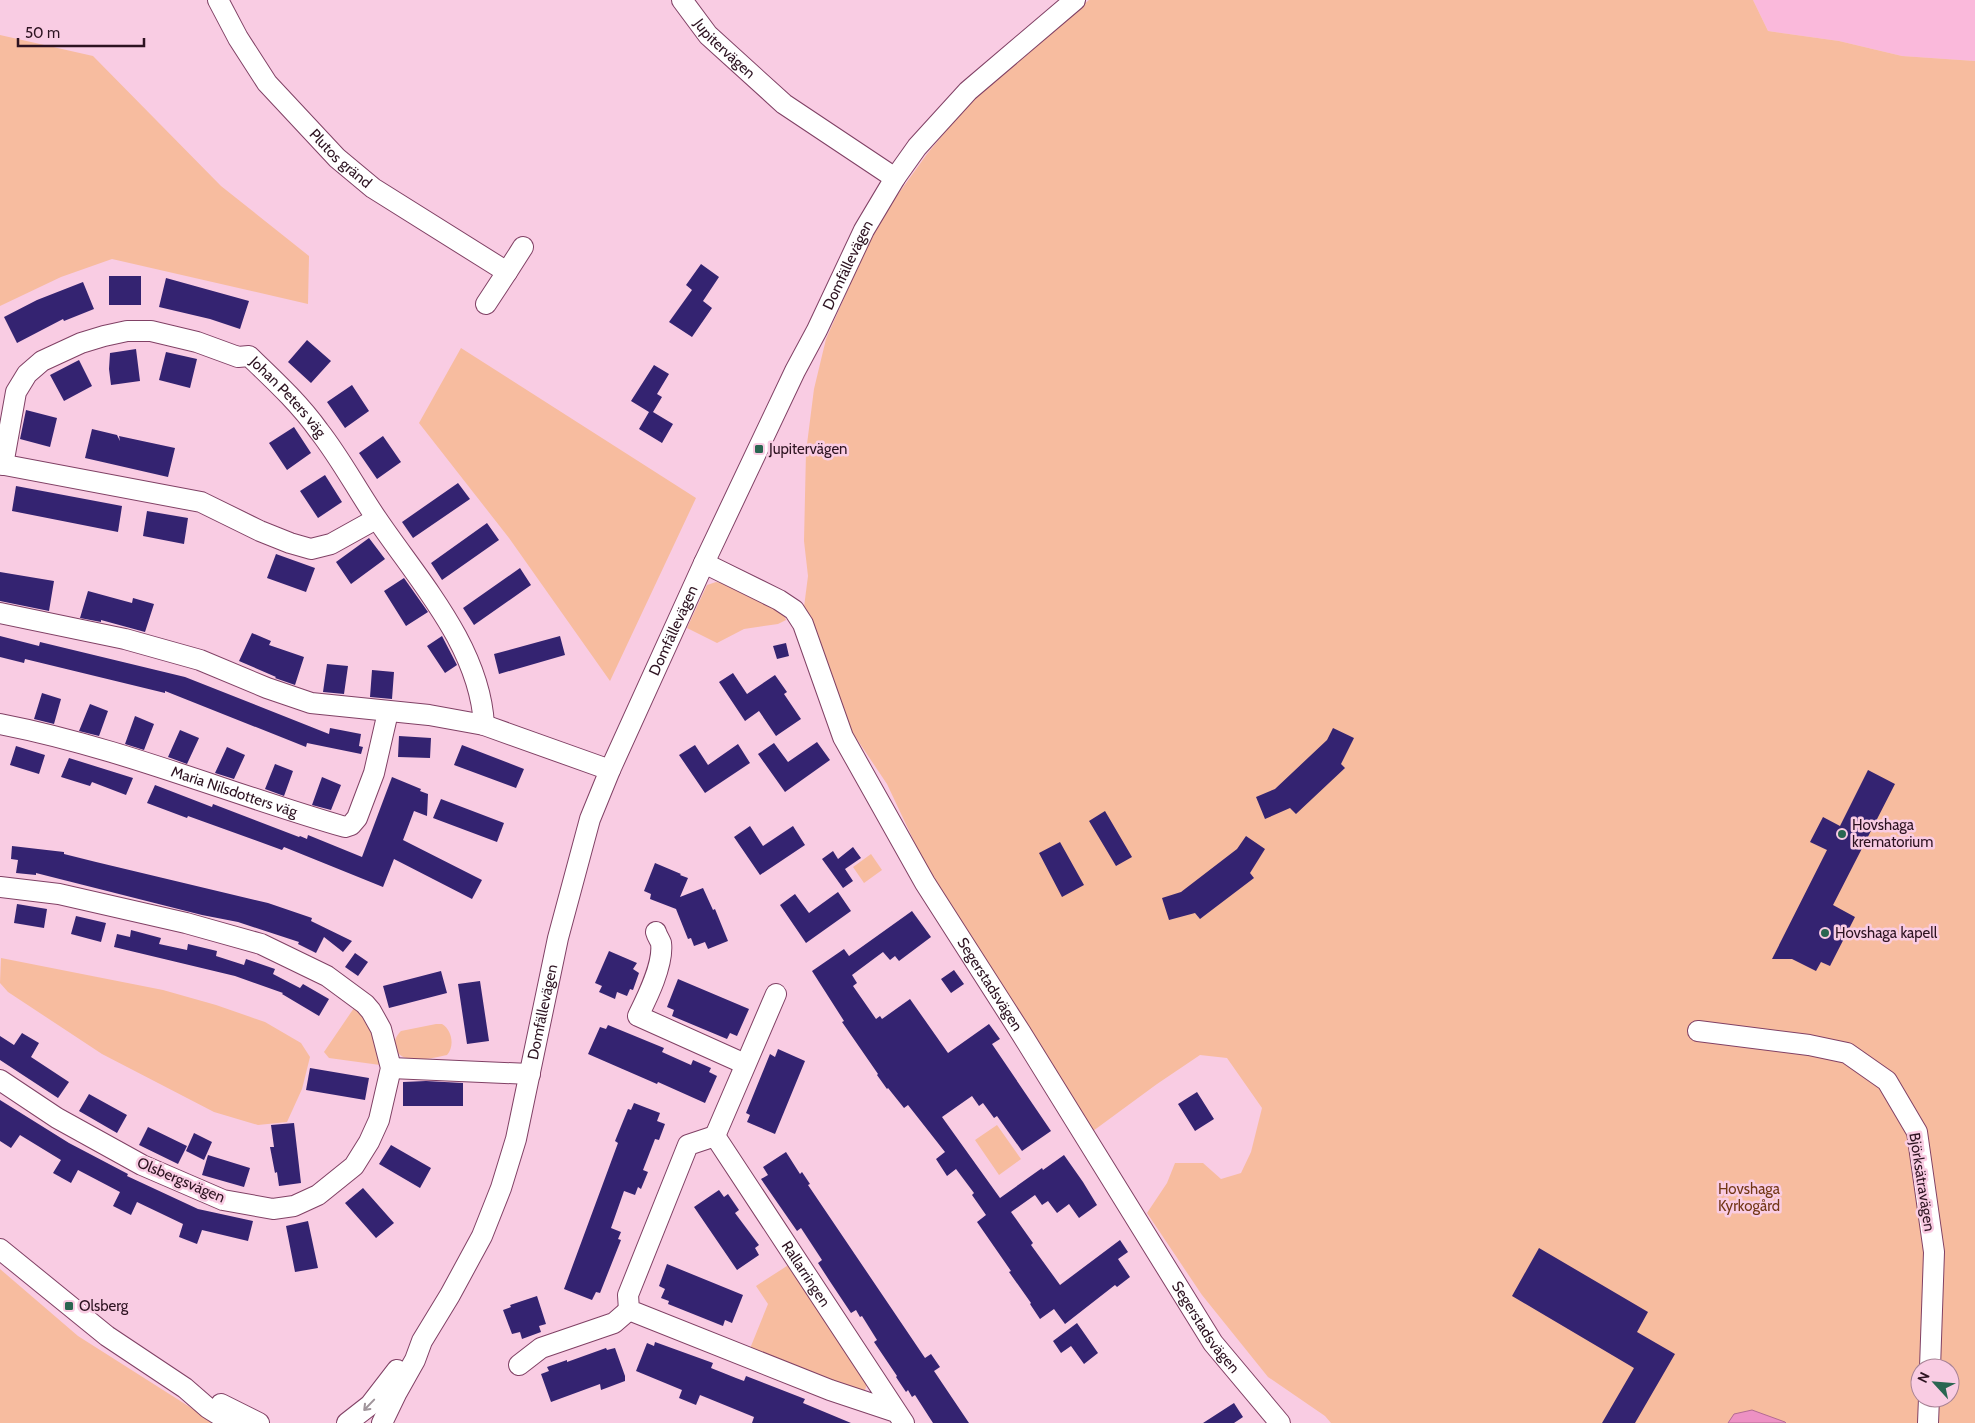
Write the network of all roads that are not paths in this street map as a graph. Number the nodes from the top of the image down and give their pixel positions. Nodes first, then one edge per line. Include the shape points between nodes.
1 (218, 0) edge
2 (682, 0) edge
3 (1075, 0) edge
4 (895, 178) junction
5 (523, 247) dead end
6 (507, 272) junction
7 (486, 304) dead end
8 (2, 464) edge
9 (376, 519) junction
10 (704, 563) junction
11 (0, 613) edge
12 (388, 712) junction
13 (0, 724) edge
14 (484, 724) junction
15 (610, 770) junction
16 (0, 887) edge
17 (656, 932) dead end
18 (776, 994) dead end
19 (1698, 1031) dead end
20 (745, 1064) junction
21 (391, 1068) junction
22 (530, 1074) junction
23 (0, 1080) edge
24 (715, 1136) junction
25 (0, 1249) edge
26 (629, 1310) junction
27 (422, 1340) junction
28 (1930, 1358) edge
29 (519, 1365) dead end
30 (185, 1388) junction
31 (1929, 1408) edge
32 (900, 1418) edge
33 (232, 1423) edge
34 (259, 1423) edge
35 (347, 1423) edge
36 (382, 1423) edge
37 (1280, 1423) edge
38 (1928, 1423) edge

1 - 6 street, Plutos gränd via 267,83 337,158 373,188
2 - 4 street, Jupitervägen via 708,35 784,104
3 - 4 street, Domfällevägen via 968,91 917,147
4 - 10 street, Domfällevägen via 864,230
5 - 6 street
6 - 7 street
8 - 9 street via 201,502 260,531 311,549 331,544
8 - 9 street, Johan Peters väg via 16,392 27,374 42,361 104,336 127,331 151,331 197,342 238,357 249,356 302,409 320,432 349,472
9 - 14 street, Johan Peters väg via 442,612 468,660 478,682
10 - 15 street, Domfällevägen
10 - 37 street, Segerstadsvägen via 794,610 803,624 843,737 925,883 1213,1343
11 - 12 street via 125,639 200,660 311,703
12 - 13 street, Maria Nilsdotters väg via 374,773 358,818 345,827 131,757
12 - 14 street
14 - 15 street
15 - 22 street, Domfällevägen via 590,819 573,880
16 - 21 street, Olsbergsvägen via 59,894 262,944 327,976 365,1004 381,1029
17 - 20 street via 661,944 659,963 638,1016
18 - 20 street
19 - 28 street, Björksätravägen via 1809,1045 1847,1054 1887,1081 1917,1132 1934,1252
20 - 24 street
21 - 22 street
21 - 23 street, Olsbergsvägen via 379,1120 354,1166 318,1195 294,1206 273,1209 223,1200 142,1165 57,1118
22 - 27 street, Domfällevägen via 516,1139 482,1236
24 - 26 street via 688,1145 628,1295
24 - 32 street, Rallarringen
25 - 30 street via 107,1336
26 - 29 street via 614,1322 541,1348
26 - 32 street, Rallarringen
27 -> 35 street, Domfällevägen via 370,1405
27 - 36 street, Domfällevägen
30 - 33 street
30 - 34 street via 212,1398
31 - 38 street

